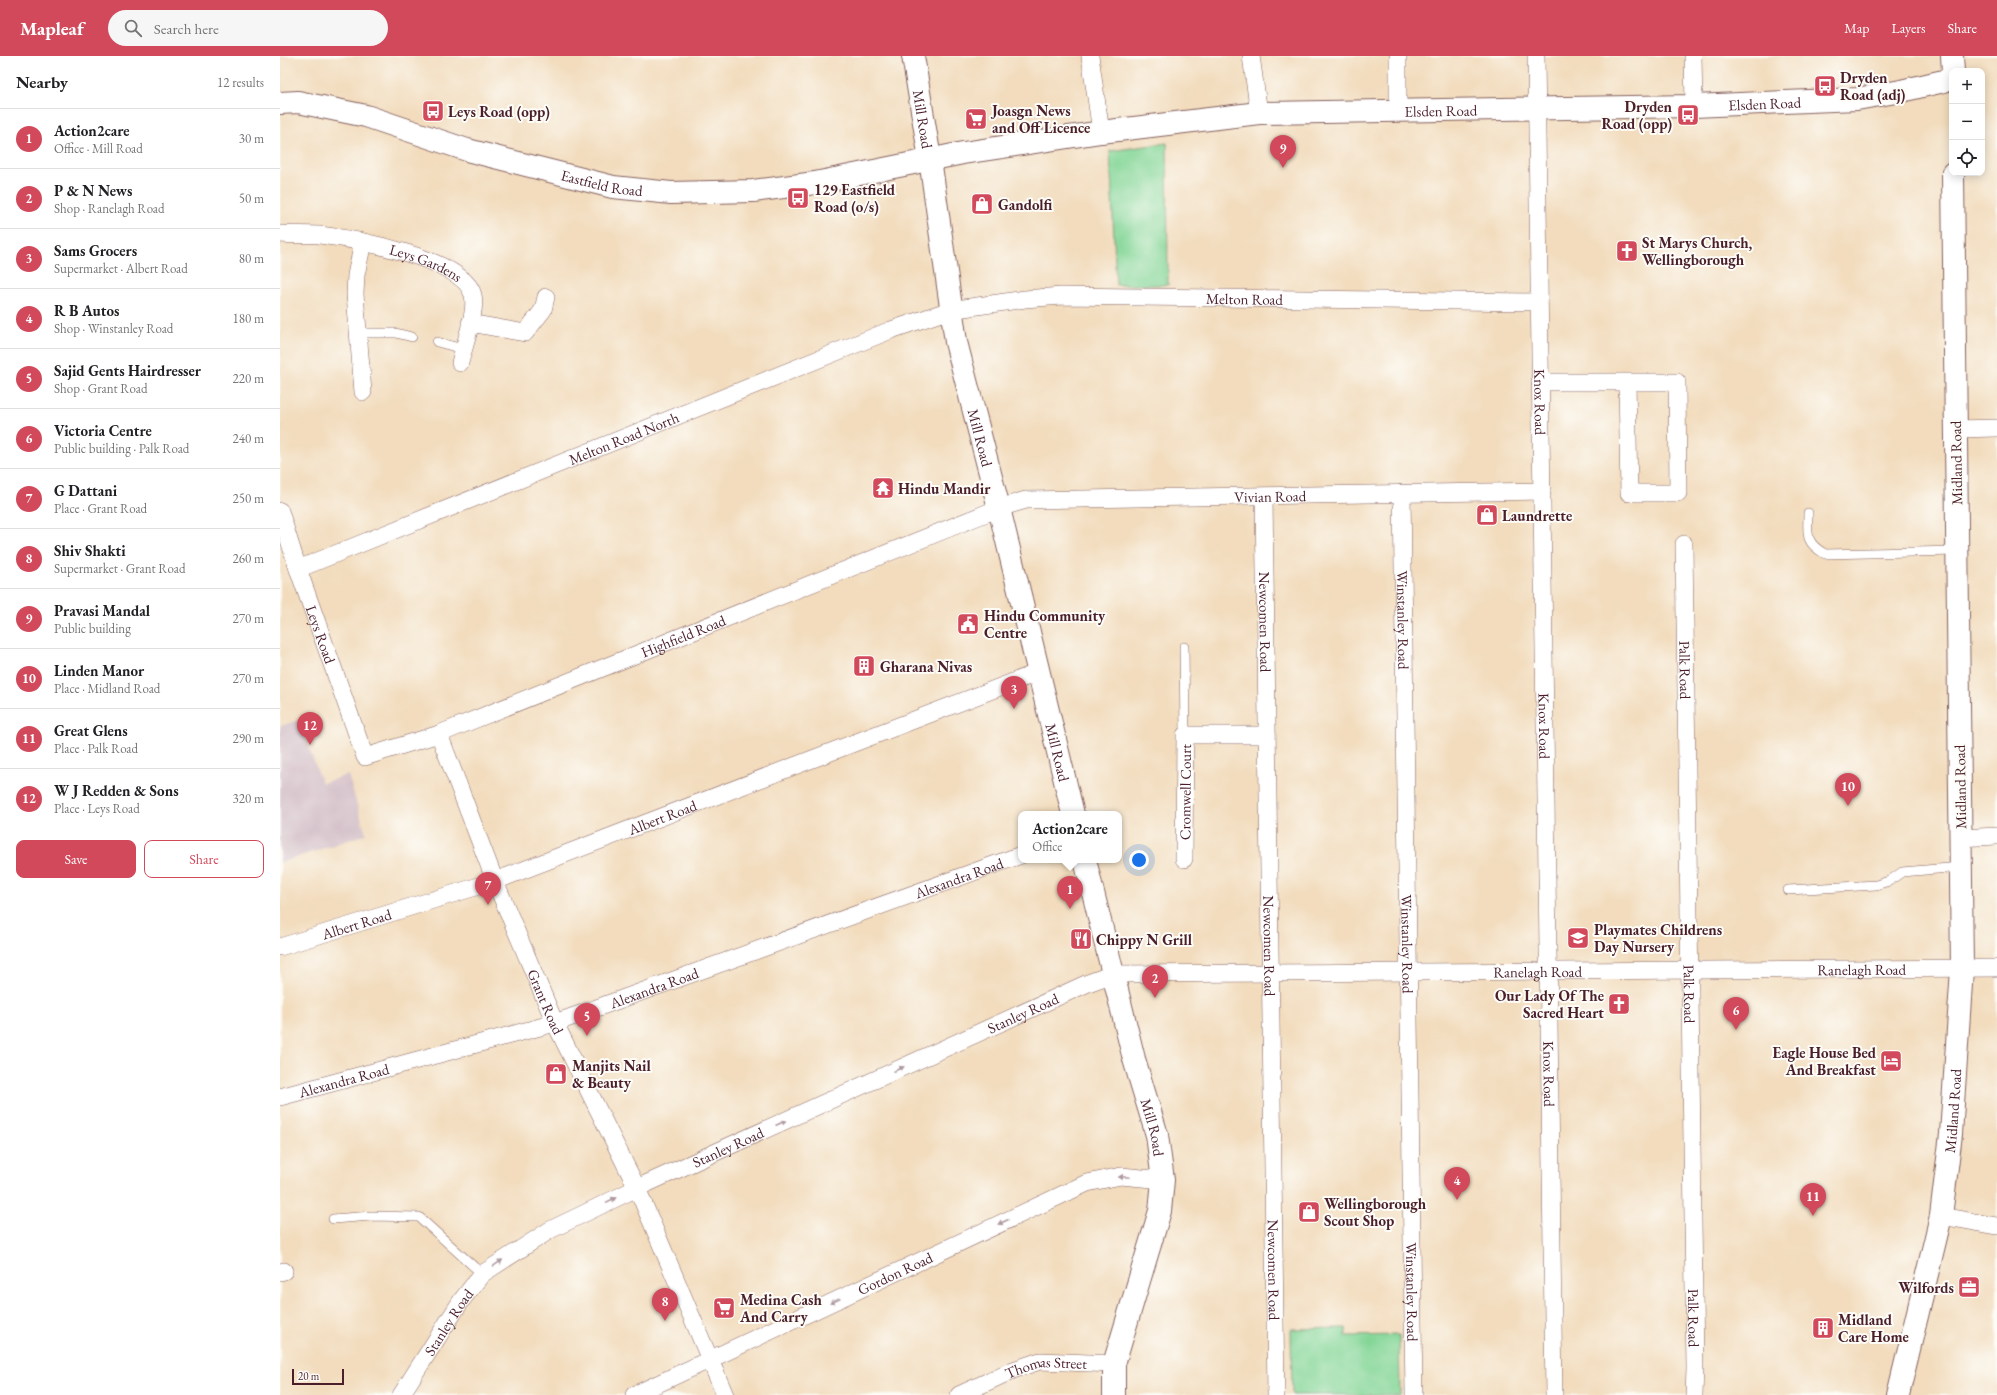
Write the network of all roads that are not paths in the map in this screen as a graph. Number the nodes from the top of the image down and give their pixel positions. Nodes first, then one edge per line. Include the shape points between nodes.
1 (913, 56) edge
2 (1090, 56) edge
3 (1251, 56) edge
4 (1398, 56) edge
5 (1536, 56) edge
6 (1693, 56) edge
7 (1952, 56) edge
8 (1953, 68) edge
9 (1949, 81) edge
10 (280, 103) edge
11 (1694, 106) junction
12 (1537, 108) junction
13 (1398, 111) junction
14 (1259, 113) junction
15 (1101, 132) junction
16 (930, 159) junction
17 (1953, 176) edge
18 (280, 234) edge
19 (363, 242) junction
20 (546, 297) dead end
21 (1539, 302) junction
22 (950, 310) junction
23 (470, 323) junction
24 (358, 333) junction
25 (412, 337) dead end
26 (437, 342) dead end
27 (462, 356) joint
28 (1540, 382) junction
29 (1627, 382) junction
30 (363, 392) dead end
31 (1997, 428) edge
32 (1956, 429) junction
33 (1542, 491) junction
34 (1402, 493) junction
35 (1264, 497) junction
36 (999, 508) junction
37 (280, 511) edge
38 (1808, 513) dead end
39 (1684, 544) dead end
40 (1957, 551) junction
41 (298, 569) junction
42 (1184, 647) dead end
43 (1039, 672) junction
44 (439, 734) junction
45 (1267, 735) junction
46 (1185, 736) junction
47 (365, 757) joint
48 (1072, 811) edge
49 (1997, 836) edge
50 (1960, 838) junction
51 (1018, 857) edge
52 (1184, 859) dead end
53 (1086, 863) edge
54 (1961, 867) junction
55 (495, 881) junction
56 (1788, 890) dead end
57 (280, 947) edge
58 (1997, 968) edge
59 (1962, 969) junction
60 (1690, 970) junction
61 (1549, 971) junction
62 (1408, 972) junction
63 (1270, 973) junction
64 (1113, 974) junction
65 (555, 1023) junction
66 (280, 1097) edge
67 (1162, 1180) junction
68 (637, 1188) junction
69 (1941, 1216) junction
70 (333, 1219) dead end
71 (1997, 1226) edge
72 (482, 1274) junction
73 (709, 1360) junction
74 (1114, 1364) junction
75 (401, 1395) edge
76 (634, 1395) edge
77 (725, 1395) edge
78 (959, 1395) edge
79 (1114, 1395) edge
80 (1276, 1395) edge
81 (1414, 1395) edge
82 (1554, 1395) edge
83 (1694, 1395) edge
84 (1898, 1395) edge

1 - 16 main road, Mill Road
2 - 15 street
3 - 14 street
4 - 13 street
5 - 12 street, Knox Road
6 - 11 street
7 - 8 main road
9 - 11 main road, Elsden Road via 1857,99
10 - 16 main road, Eastfield Road via 298,102 366,116 466,150 613,187 670,193 753,191 815,183
11 - 12 main road, Elsden Road
12 - 13 main road, Elsden Road
12 - 21 street, Knox Road
13 - 14 main road, Elsden Road
14 - 15 main road, Elsden Road
15 - 16 main road, Elsden Road
16 - 22 main road, Mill Road
17 - 32 main road, Midland Road
18 - 19 street, Leys Gardens via 319,235
19 - 23 street, Leys Gardens via 404,252 454,272 466,282 473,294
19 - 24 street via 356,275
20 - 23 street via 543,310 525,333
21 - 22 street, Melton Road via 1061,296
21 - 28 street, Knox Road
22 - 36 main road, Mill Road
22 - 41 street, Melton Road North via 883,333
23 - 27 street, Leys Gardens
24 - 25 lane via 396,333
24 - 30 street
26 - 27 lane, Leys Gardens
28 - 29 street
28 - 33 street, Knox Road
29 - 29 street via 1677,382 1678,493 1629,493
31 - 32 street
32 - 40 main road, Midland Road
33 - 34 street, Vivian Road
33 - 61 street, Knox Road
34 - 35 street, Vivian Road
34 - 62 street, Winstanley Road
35 - 36 street, Vivian Road via 1026,500
35 - 45 street, Newcomen Road
36 - 43 main road, Mill Road
36 - 44 street, Highfield Road
37 - 41 street, Leys Road
38 - 40 lane via 1808,536 1813,547 1824,554
39 - 60 street, Palk Road
40 - 50 main road, Midland Road
41 - 47 street, Leys Road
42 - 46 lane
43 - 48 main road, Mill Road
43 - 55 street, Albert Road
44 - 47 street, Highfield Road
44 - 55 street, Grant Road
45 - 46 street, Cromwell Court
45 - 63 street, Newcomen Road
46 - 52 street, Cromwell Court
49 - 50 street
50 - 54 main road, Midland Road
51 - 65 street, Alexandra Road
53 - 64 main road, Mill Road
54 - 56 lane via 1902,872 1889,881 1876,885
54 - 59 main road, Midland Road
55 - 57 street, Albert Road
55 - 65 street, Grant Road
58 - 59 street, Ranelagh Road
59 - 60 street, Ranelagh Road
59 - 69 main road, Midland Road via 1951,1134
60 - 61 street, Ranelagh Road
60 - 83 street, Palk Road
61 - 62 street, Ranelagh Road
61 - 82 street, Knox Road
62 - 63 street, Ranelagh Road
62 - 81 street, Winstanley Road
63 - 64 street, Ranelagh Road
63 - 80 street, Newcomen Road
64 - 67 main road, Mill Road via 1157,1135
68 -> 64 street, Stanley Road
65 - 66 street, Alexandra Road
65 - 68 street, Grant Road
67 -> 73 street, Gordon Road via 1121,1176 1087,1183
67 - 74 main road, Mill Road via 1160,1211
72 -> 68 street, Stanley Road via 550,1230
68 - 73 street, Grant Road
69 - 71 street
69 - 84 main road, Midland Road
70 - 72 lane via 371,1216 419,1217
72 - 75 street, Stanley Road via 461,1301
73 - 76 street, Gordon Road
73 - 77 street, Grant Road
74 - 78 street, Thomas Street via 1040,1361 1013,1370
74 - 79 main road, Mill Road

